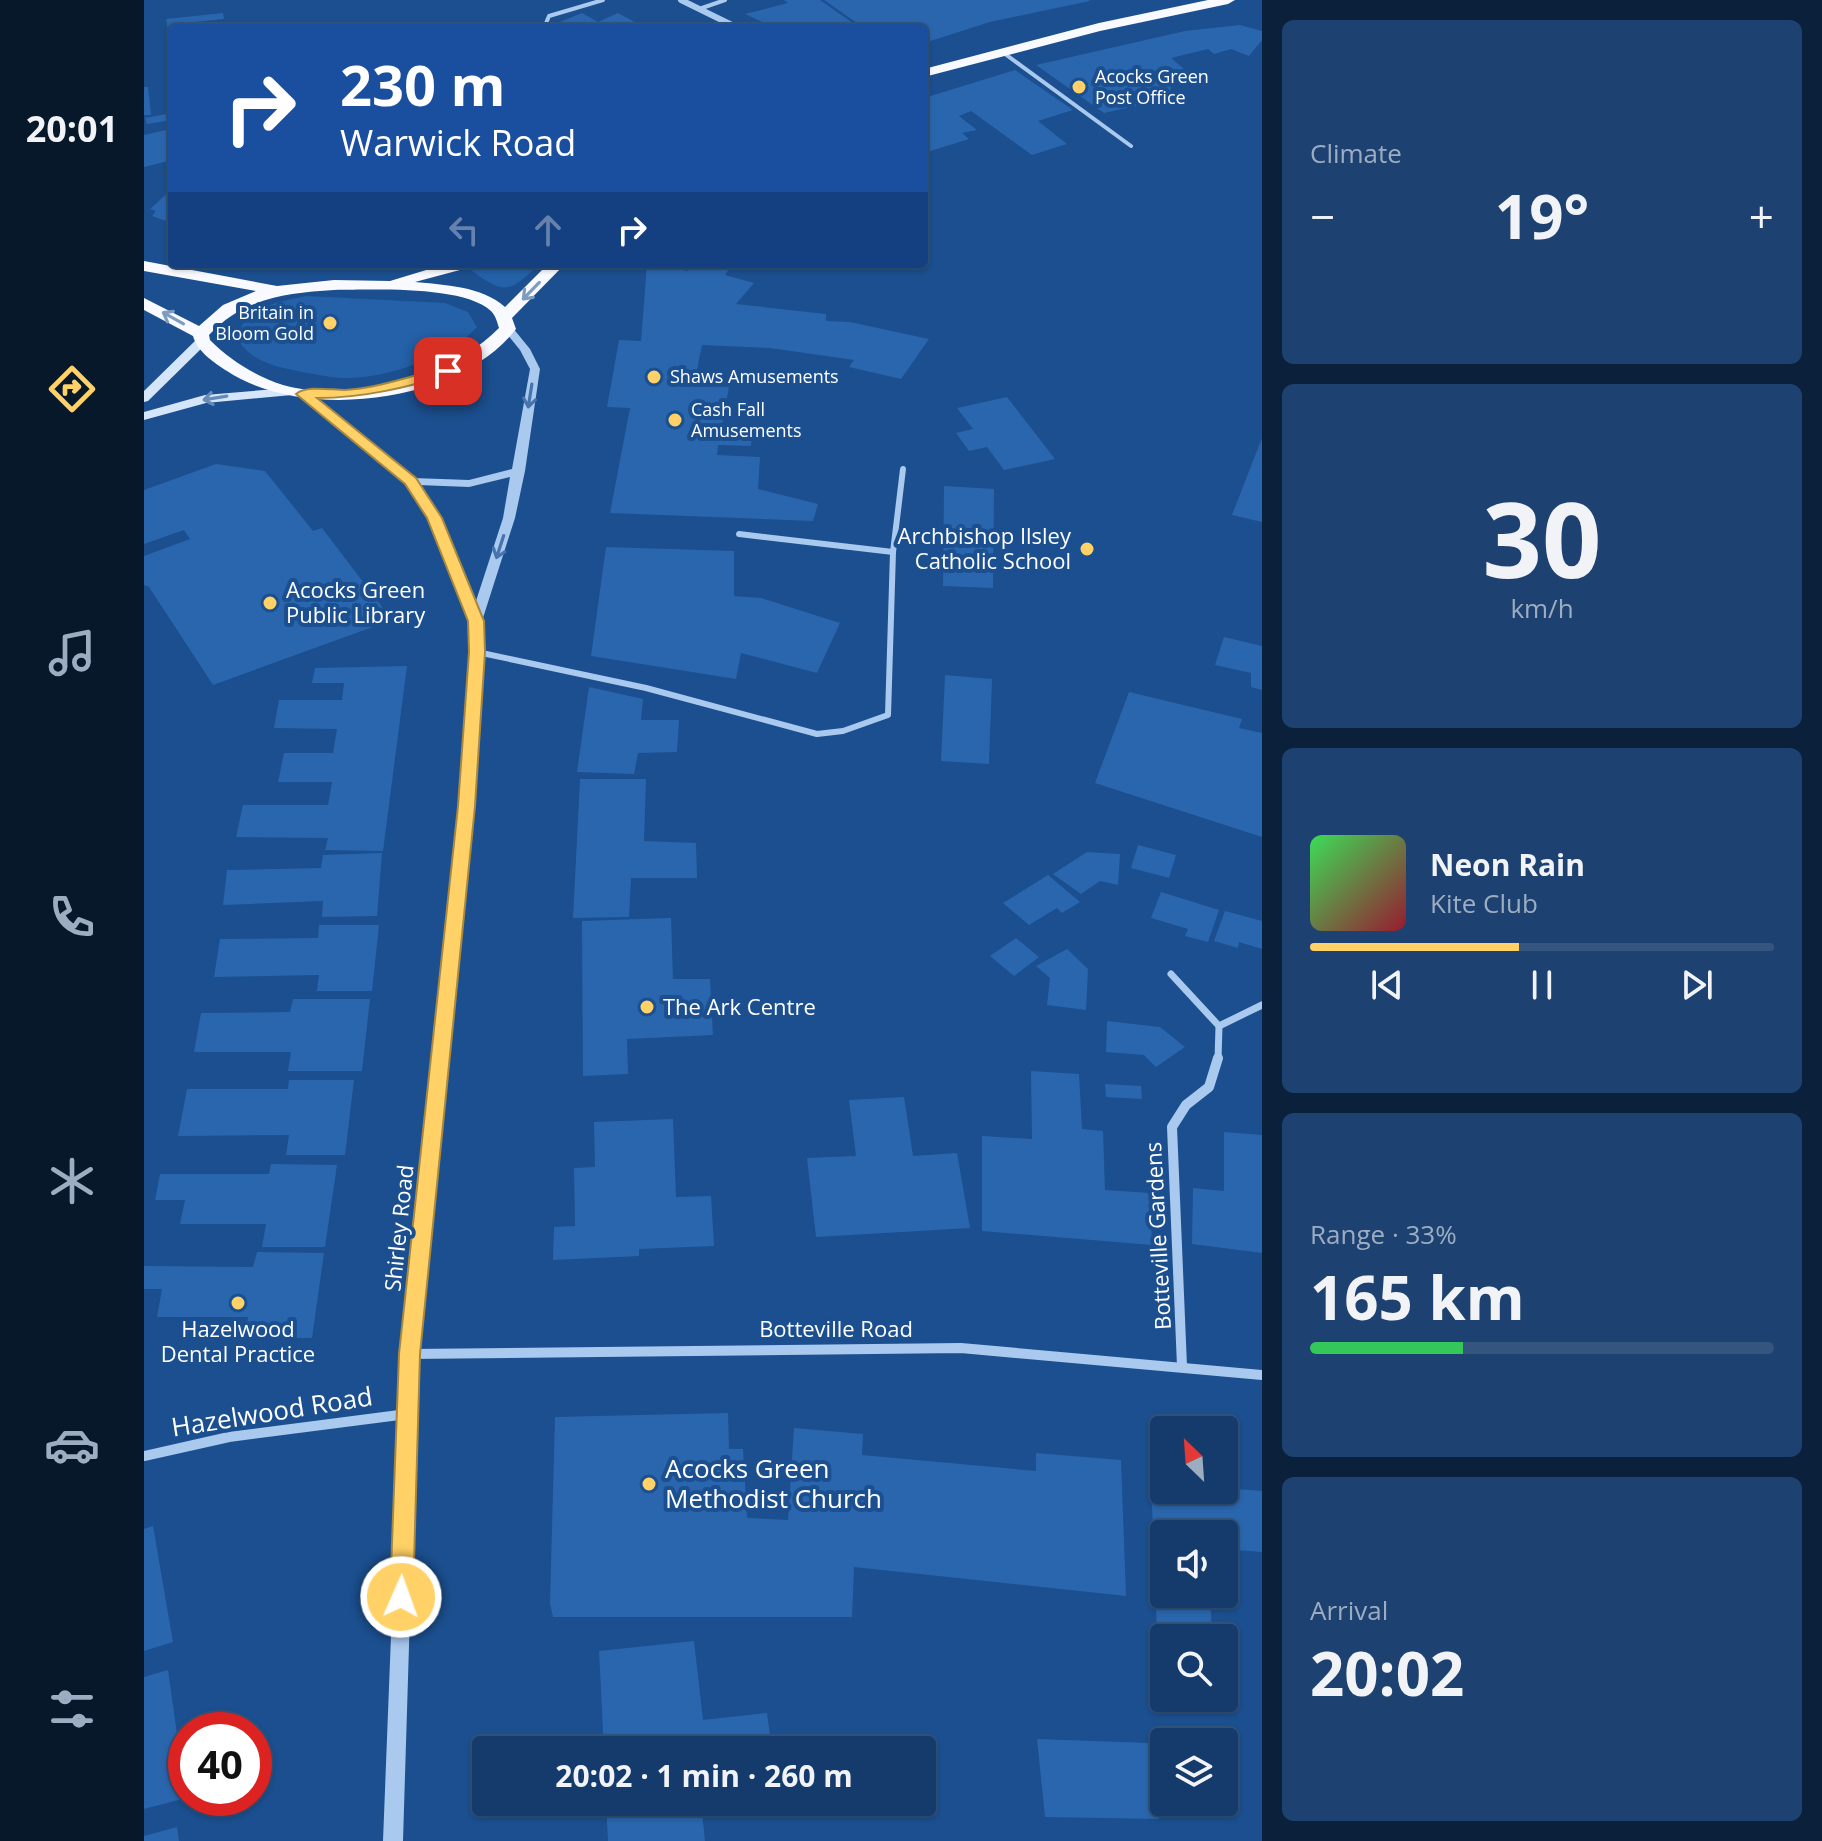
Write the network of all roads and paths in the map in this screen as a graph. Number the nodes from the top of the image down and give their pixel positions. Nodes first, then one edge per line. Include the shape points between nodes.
1 (603, 0) edge
2 (681, 0) edge
3 (725, 0) edge
4 (1228, 0) edge
5 (699, 9) junction
6 (546, 24) edge
7 (730, 24) edge
8 (1001, 51) junction
9 (928, 72) edge
10 (1131, 146) dead end
11 (144, 266) edge
12 (450, 268) edge
13 (554, 268) edge
14 (381, 286) junction
15 (276, 289) junction
16 (144, 303) edge
17 (506, 323) junction
18 (202, 338) junction
19 (296, 393) junction
20 (144, 398) edge
21 (144, 416) edge
22 (903, 469) dead end
23 (519, 471) junction
24 (410, 481) junction
25 (739, 534) dead end
26 (893, 552) junction
27 (476, 621) junction
28 (477, 652) junction
29 (1171, 974) dead end
30 (1262, 1005) edge
31 (1219, 1026) junction
32 (410, 1354) junction
33 (1182, 1366) junction
34 (1262, 1375) edge
35 (408, 1414) junction
36 (144, 1456) edge
37 (393, 1841) edge

1 - 6 lane via 549,16
2 - 5 street
3 - 5 lane
4 - 8 highway
5 - 7 street
8 - 9 highway
8 - 10 lane
11 - 15 highway
12 - 14 highway
13 -> 17 highway
14 - 15 highway
14 - 17 highway via 470,296 495,306
15 - 18 highway via 226,310
18 -> 16 highway
17 - 19 highway via 483,354 431,377 347,394
17 -> 23 street, Shirley Road via 535,369
18 - 19 highway via 237,369
18 - 20 main road
19 -> 21 main road via 205,399
19 - 24 street, Shirley Road
22 - 26 lane
23 - 24 street via 469,484
23 -> 27 street, Shirley Road
24 - 27 street, Shirley Road via 434,518
25 - 26 lane
26 - 28 lane via 888,715 843,731 817,734 646,688
27 - 28 street, Shirley Road
28 - 32 street, Shirley Road via 467,806
29 - 31 street
30 - 31 street
31 - 33 street, Botteville Gardens via 1218,1063 1209,1087 1186,1105 1172,1127
32 - 33 street, Botteville Road via 961,1348
32 - 35 street, Shirley Road
33 - 34 street, Botteville Road
35 - 36 street, Hazelwood Road via 229,1437
35 - 37 street, Shirley Road

